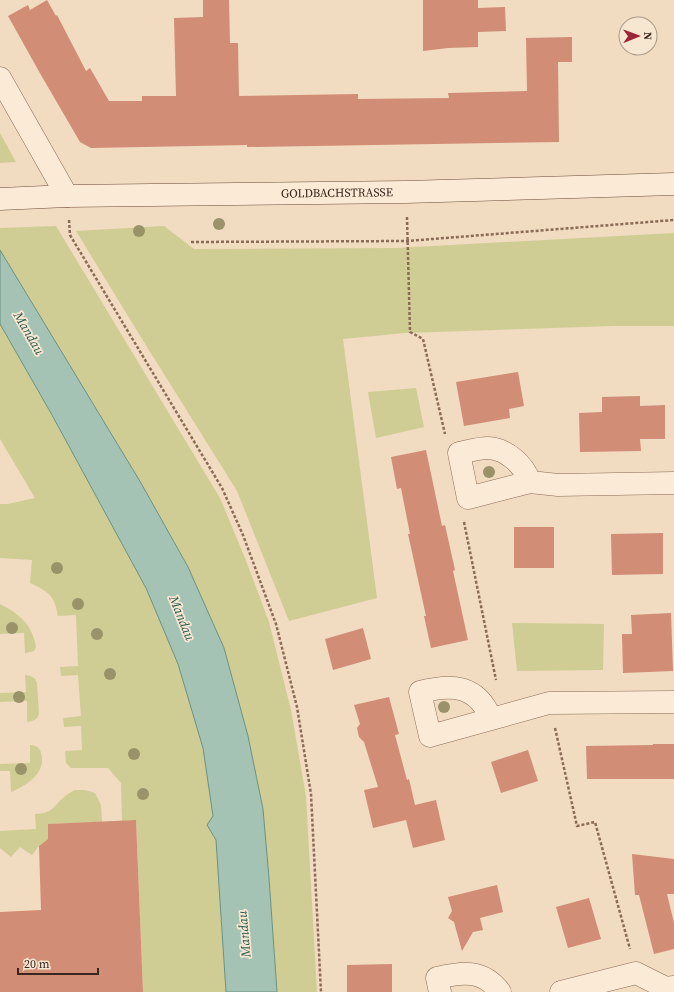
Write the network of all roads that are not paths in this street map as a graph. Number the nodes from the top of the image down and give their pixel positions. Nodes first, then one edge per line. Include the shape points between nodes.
1 (0, 78) edge
2 (674, 184) edge
3 (67, 196) junction
4 (0, 199) edge
5 (530, 482) dead end
6 (674, 483) edge
7 (674, 702) edge
8 (491, 719) dead end
9 (674, 988) edge
10 (440, 992) edge
11 (500, 992) edge
12 (561, 992) edge

1 - 3 street
2 - 3 street, GOLDBACHSTRASSE via 406,192
3 - 4 street, GOLDBACHSTRASSE
5 - 6 street via 558,485
7 - 8 street via 549,702
9 - 12 street via 666,988 636,973
10 - 11 street via 437,978 467,973 484,978

